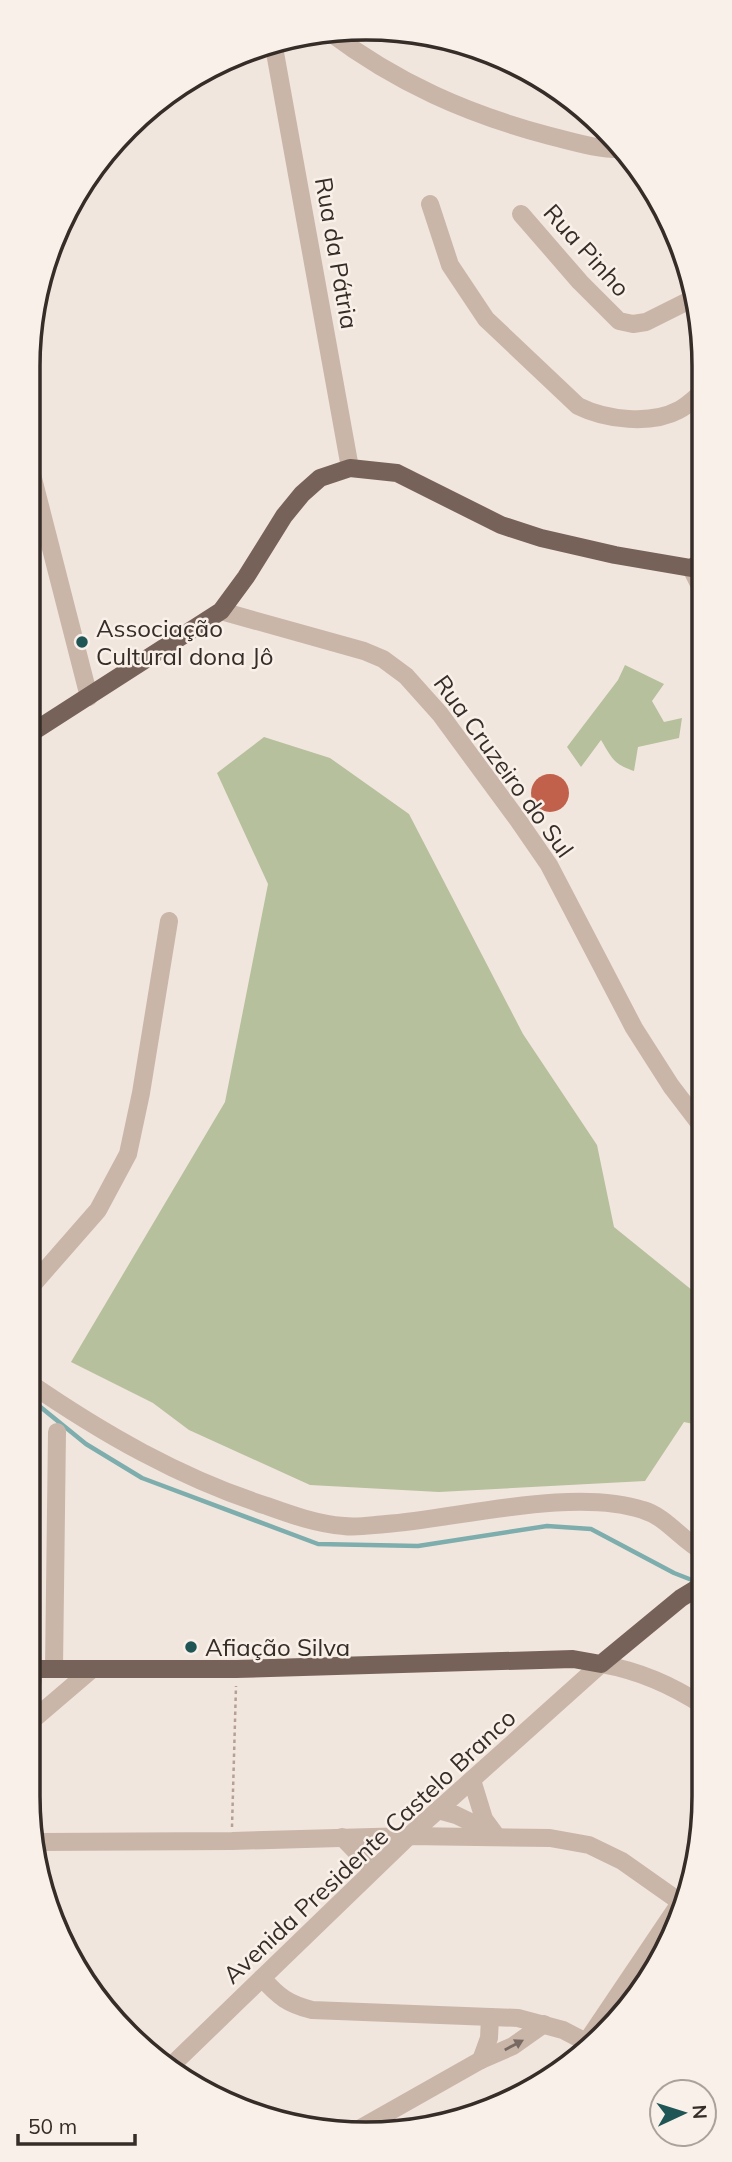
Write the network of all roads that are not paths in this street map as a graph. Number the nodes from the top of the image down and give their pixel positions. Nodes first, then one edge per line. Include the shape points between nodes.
1 (342, 41) edge
2 (275, 53) edge
3 (608, 148) edge
4 (430, 204) dead end
5 (521, 214) dead end
6 (685, 302) edge
7 (692, 401) edge
8 (351, 468) junction
9 (40, 506) edge
10 (692, 565) edge
11 (221, 611) junction
12 (89, 697) junction
13 (40, 728) edge
14 (169, 921) dead end
15 (692, 1114) edge
16 (40, 1276) edge
17 (40, 1390) edge
18 (57, 1432) dead end
19 (692, 1546) edge
20 (692, 1591) edge
21 (601, 1664) junction
22 (40, 1669) edge
23 (54, 1669) junction
24 (90, 1671) junction
25 (692, 1699) edge
26 (40, 1714) edge
27 (472, 1780) junction
28 (438, 1810) junction
29 (409, 1836) junction
30 (499, 1836) junction
31 (342, 1837) junction
32 (44, 1842) edge
33 (373, 1869) junction
34 (677, 1893) edge
35 (661, 1934) edge
36 (262, 1978) junction
37 (490, 2017) junction
38 (605, 2017) edge
39 (544, 2024) junction
40 (582, 2040) edge
41 (481, 2060) junction
42 (177, 2061) edge
43 (372, 2122) edge

1 - 3 street via 421,91 473,113
2 - 8 street, Rua da Pátria
4 - 7 street via 450,265 486,320 578,406 592,413 636,418 660,416
5 - 6 street, Rua Pinho via 619,321 646,322
8 - 10 main road via 397,473 501,525 541,538 615,555
8 - 11 main road via 320,478 302,494
9 - 12 street
11 - 12 main road
11 - 15 street, Rua Cruzeiro do Sul via 364,651 406,676 447,724 549,865 634,1028
12 - 13 main road
14 - 16 street via 128,1154 98,1210
17 - 19 street via 146,1457 244,1499 311,1521 346,1527 558,1503 612,1503 646,1510
18 - 23 street
20 - 21 main road
21 - 24 main road via 563,1660
21 - 25 street via 657,1679
21 - 27 street, Avenida Presidente Castelo Branco
22 - 23 main road
23 - 24 main road
24 - 26 street
27 - 28 street, Avenida Presidente Castelo Branco
27 - 30 street via 484,1819
28 - 29 street, Avenida Presidente Castelo Branco
28 - 30 street
29 - 30 street
29 - 31 street
29 - 33 street, Avenida Presidente Castelo Branco
30 - 34 street via 590,1844
31 - 32 street
31 - 33 street
33 - 36 street, Avenida Presidente Castelo Branco
35 - 38 street
36 - 37 street via 292,2006 312,2010
36 - 42 street, Avenida Presidente Castelo Branco
37 - 39 street
37 - 41 street
39 - 40 street
41 -> 39 street via 513,2046
41 - 43 street

